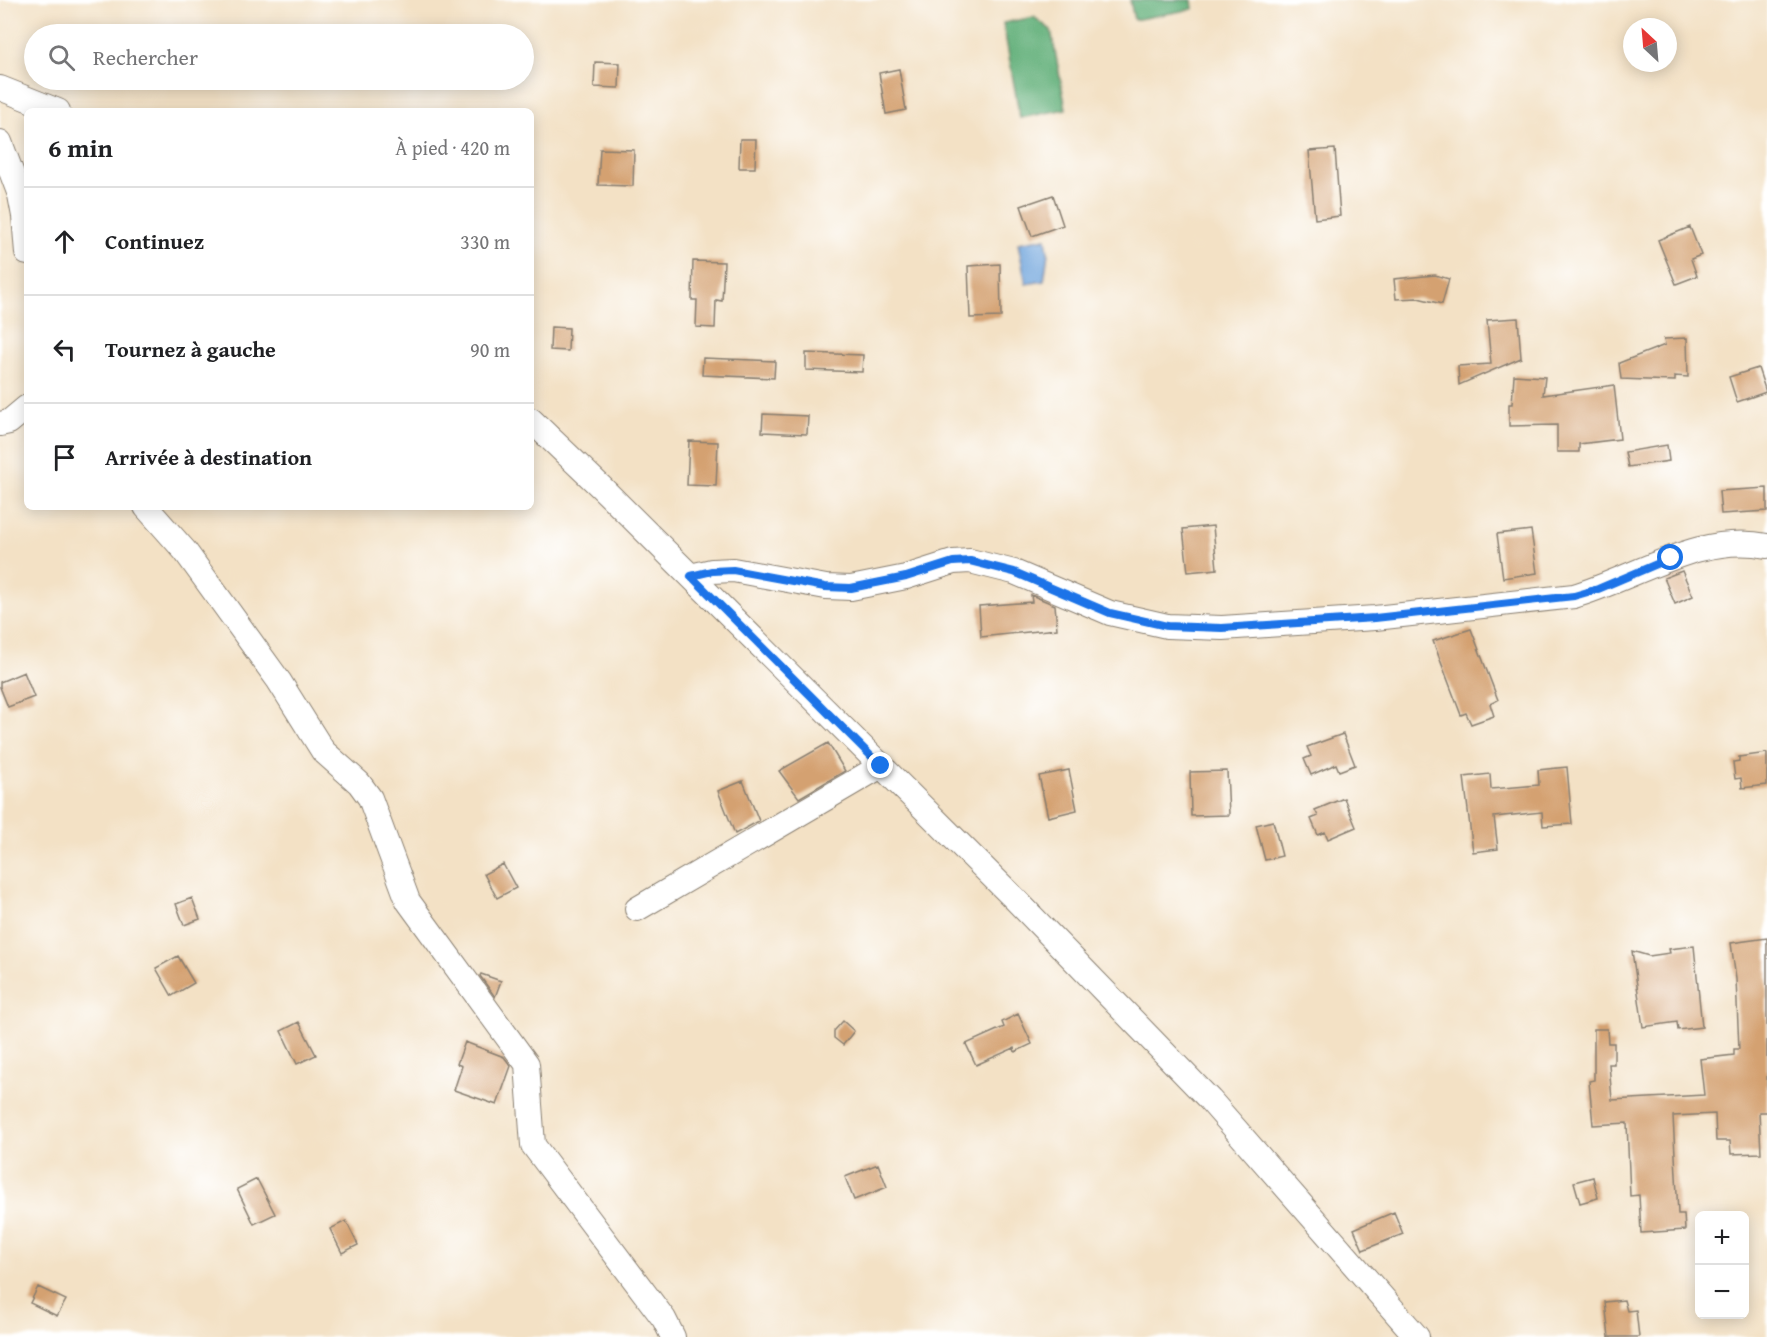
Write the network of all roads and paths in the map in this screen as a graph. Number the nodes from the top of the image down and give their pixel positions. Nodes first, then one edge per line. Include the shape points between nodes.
1 (0, 88) edge
2 (50, 108) edge
3 (0, 142) edge
4 (24, 216) edge
5 (534, 423) edge
6 (149, 510) edge
7 (1767, 546) edge
8 (691, 576) junction
9 (881, 766) junction
10 (637, 909) dead end
11 (673, 1337) edge
12 (1417, 1337) edge

1 - 2 street
3 - 4 street
5 - 8 street
6 - 11 street via 185,551 279,681 323,751 370,798 408,901 527,1064 533,1145 664,1319
7 - 8 street via 1728,544 1707,548 1574,596 1375,618 1222,628 1167,626 1110,613 1014,572 970,561 851,588 733,570
8 - 9 street
9 - 10 street
9 - 12 street via 1210,1100

